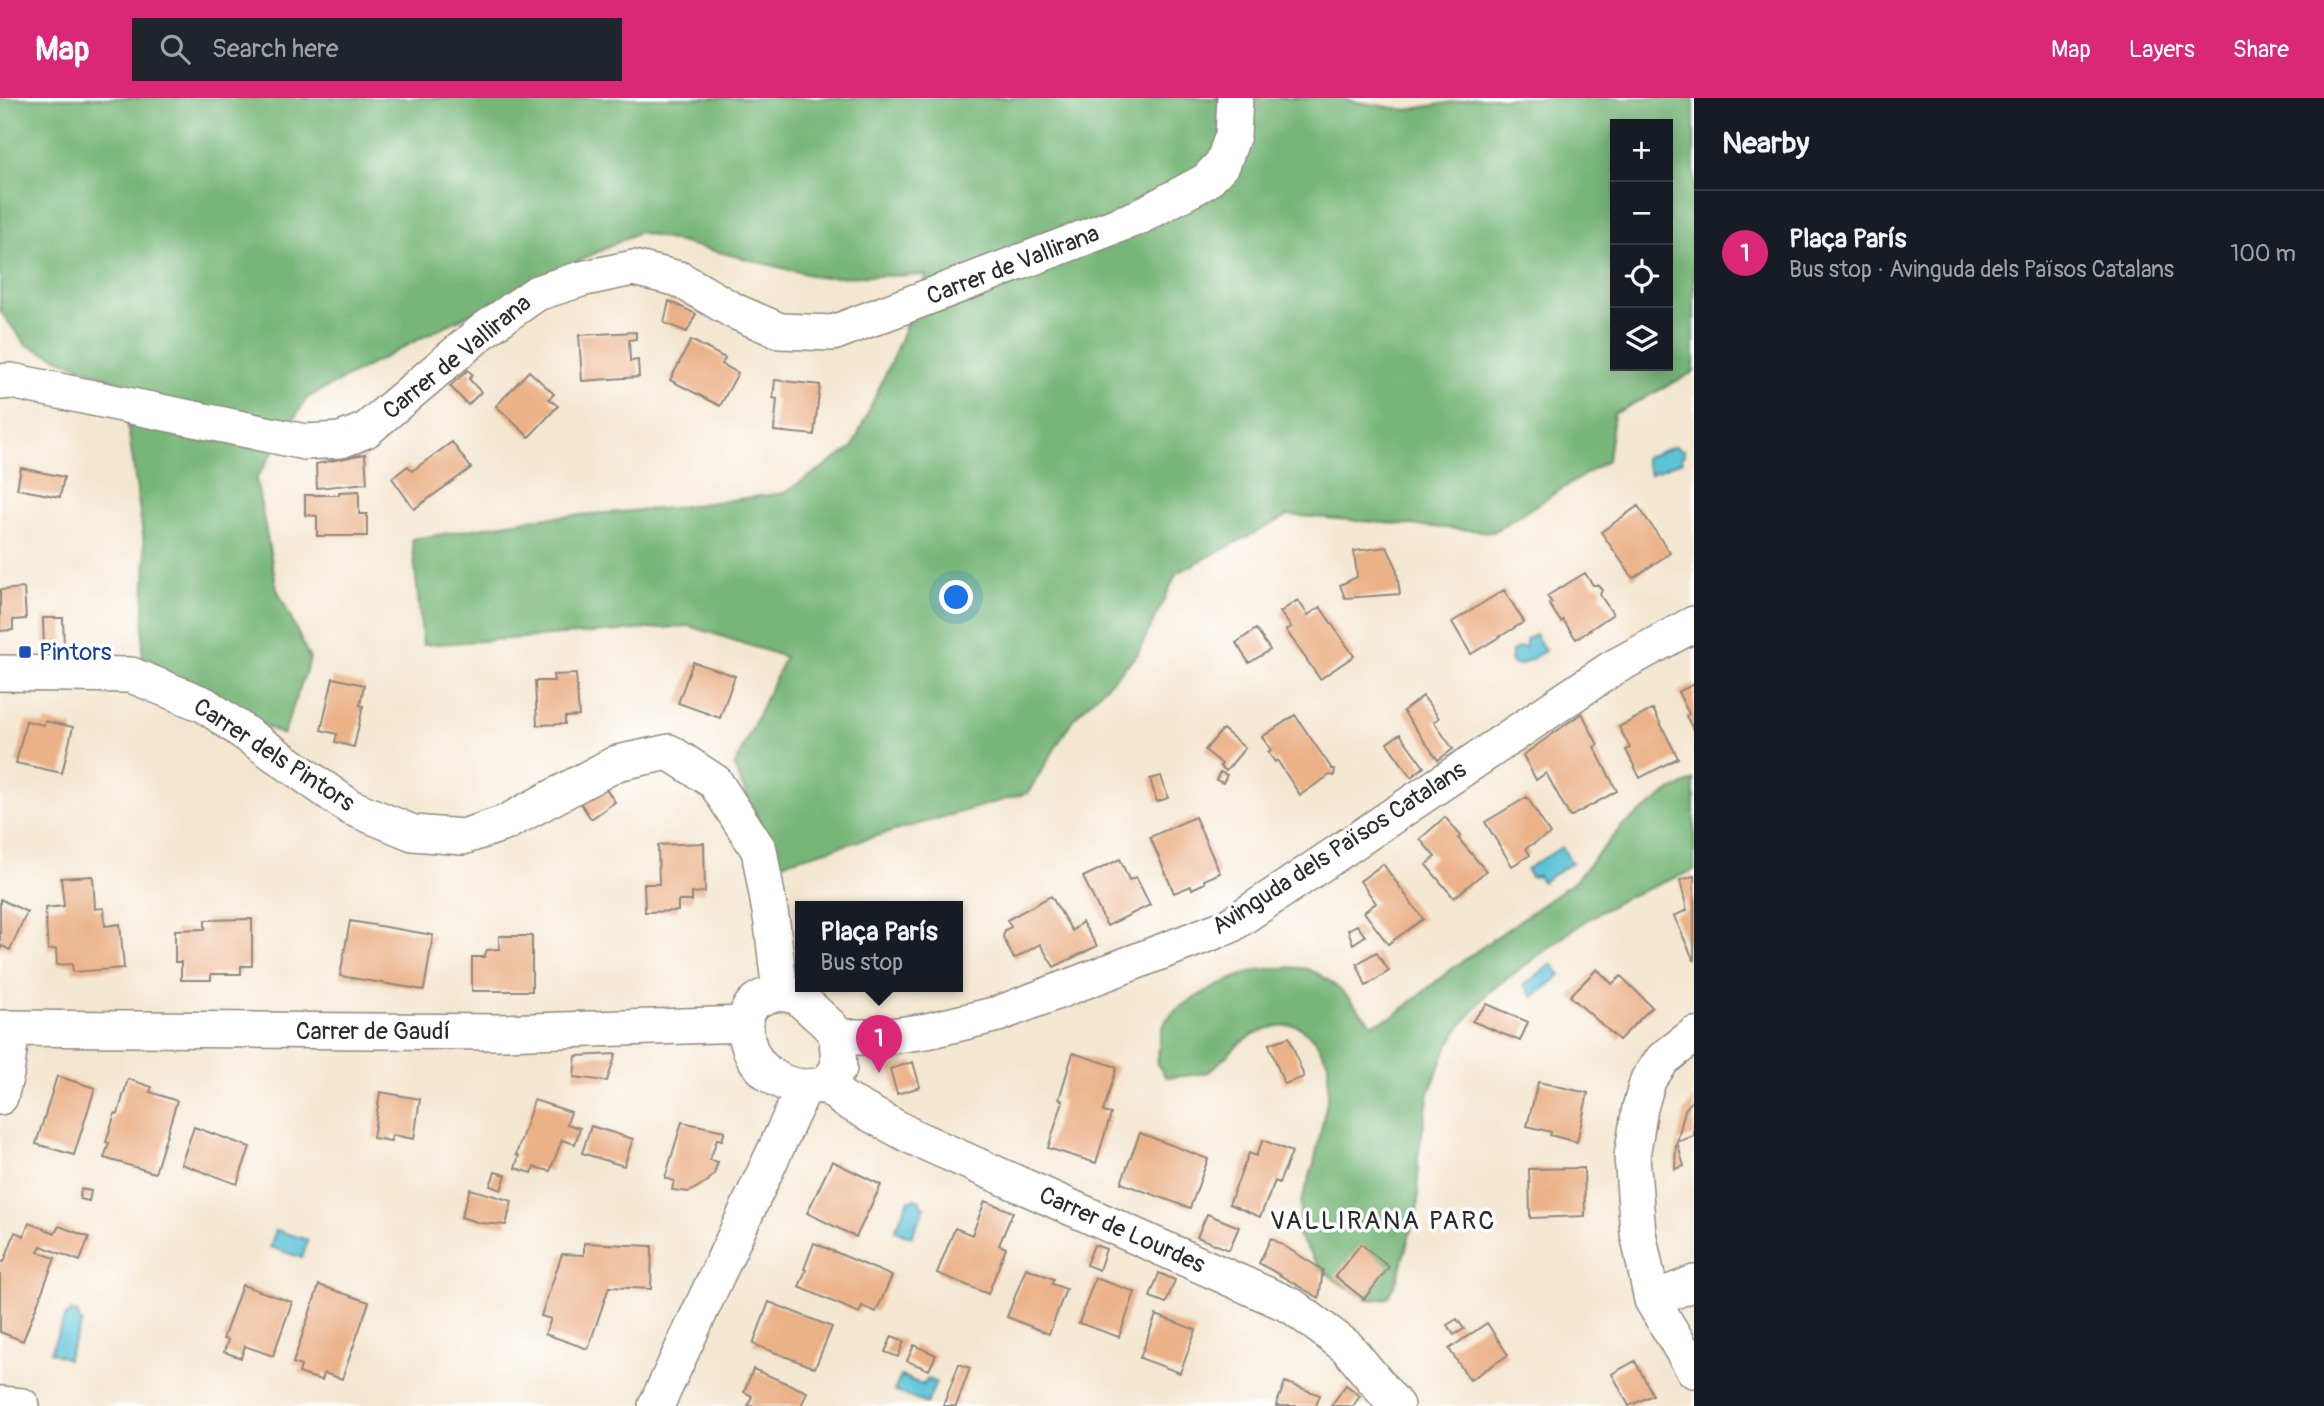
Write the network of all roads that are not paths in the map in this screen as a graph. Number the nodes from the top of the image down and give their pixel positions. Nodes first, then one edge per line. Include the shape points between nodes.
1 (1235, 98) edge
2 (0, 382) edge
3 (1694, 624) edge
4 (0, 673) edge
5 (780, 993) junction
6 (745, 1024) junction
7 (6, 1028) edge
8 (1694, 1035) edge
9 (836, 1037) junction
10 (815, 1086) junction
11 (0, 1097) edge
12 (1694, 1283) edge
13 (1652, 1300) junction
14 (1694, 1370) edge
15 (0, 1404) edge
16 (22, 1406) edge
17 (656, 1406) edge
18 (1396, 1406) edge

1 - 2 street, Carrer de Vallirana via 1233,135 1223,163 1206,181 1139,217 833,333 780,331 679,279 633,268 580,279 537,293 484,330 366,430 341,440 317,442
3 - 9 street, Avinguda dels Països Catalans via 1611,669 1229,926 998,1014 927,1031
4 - 5 street, Carrer dels Pintors via 131,675 205,705 350,807 412,833 463,836 505,823 617,763 669,752 715,782 759,850
5 - 6 street via 753,1004
5 - 9 street via 797,996 821,1015
6 - 7 street, Carrer de Gaudí via 501,1032
6 - 10 street via 752,1058 777,1080
7 - 11 street via 6,1074
8 - 13 street via 1663,1059 1648,1080 1632,1156 1638,1233
9 - 10 street via 839,1068
10 - 17 street
10 - 18 street, Carrer de Lourdes via 913,1137 1292,1306 1348,1347
12 - 13 street
13 - 14 street
15 - 16 street

